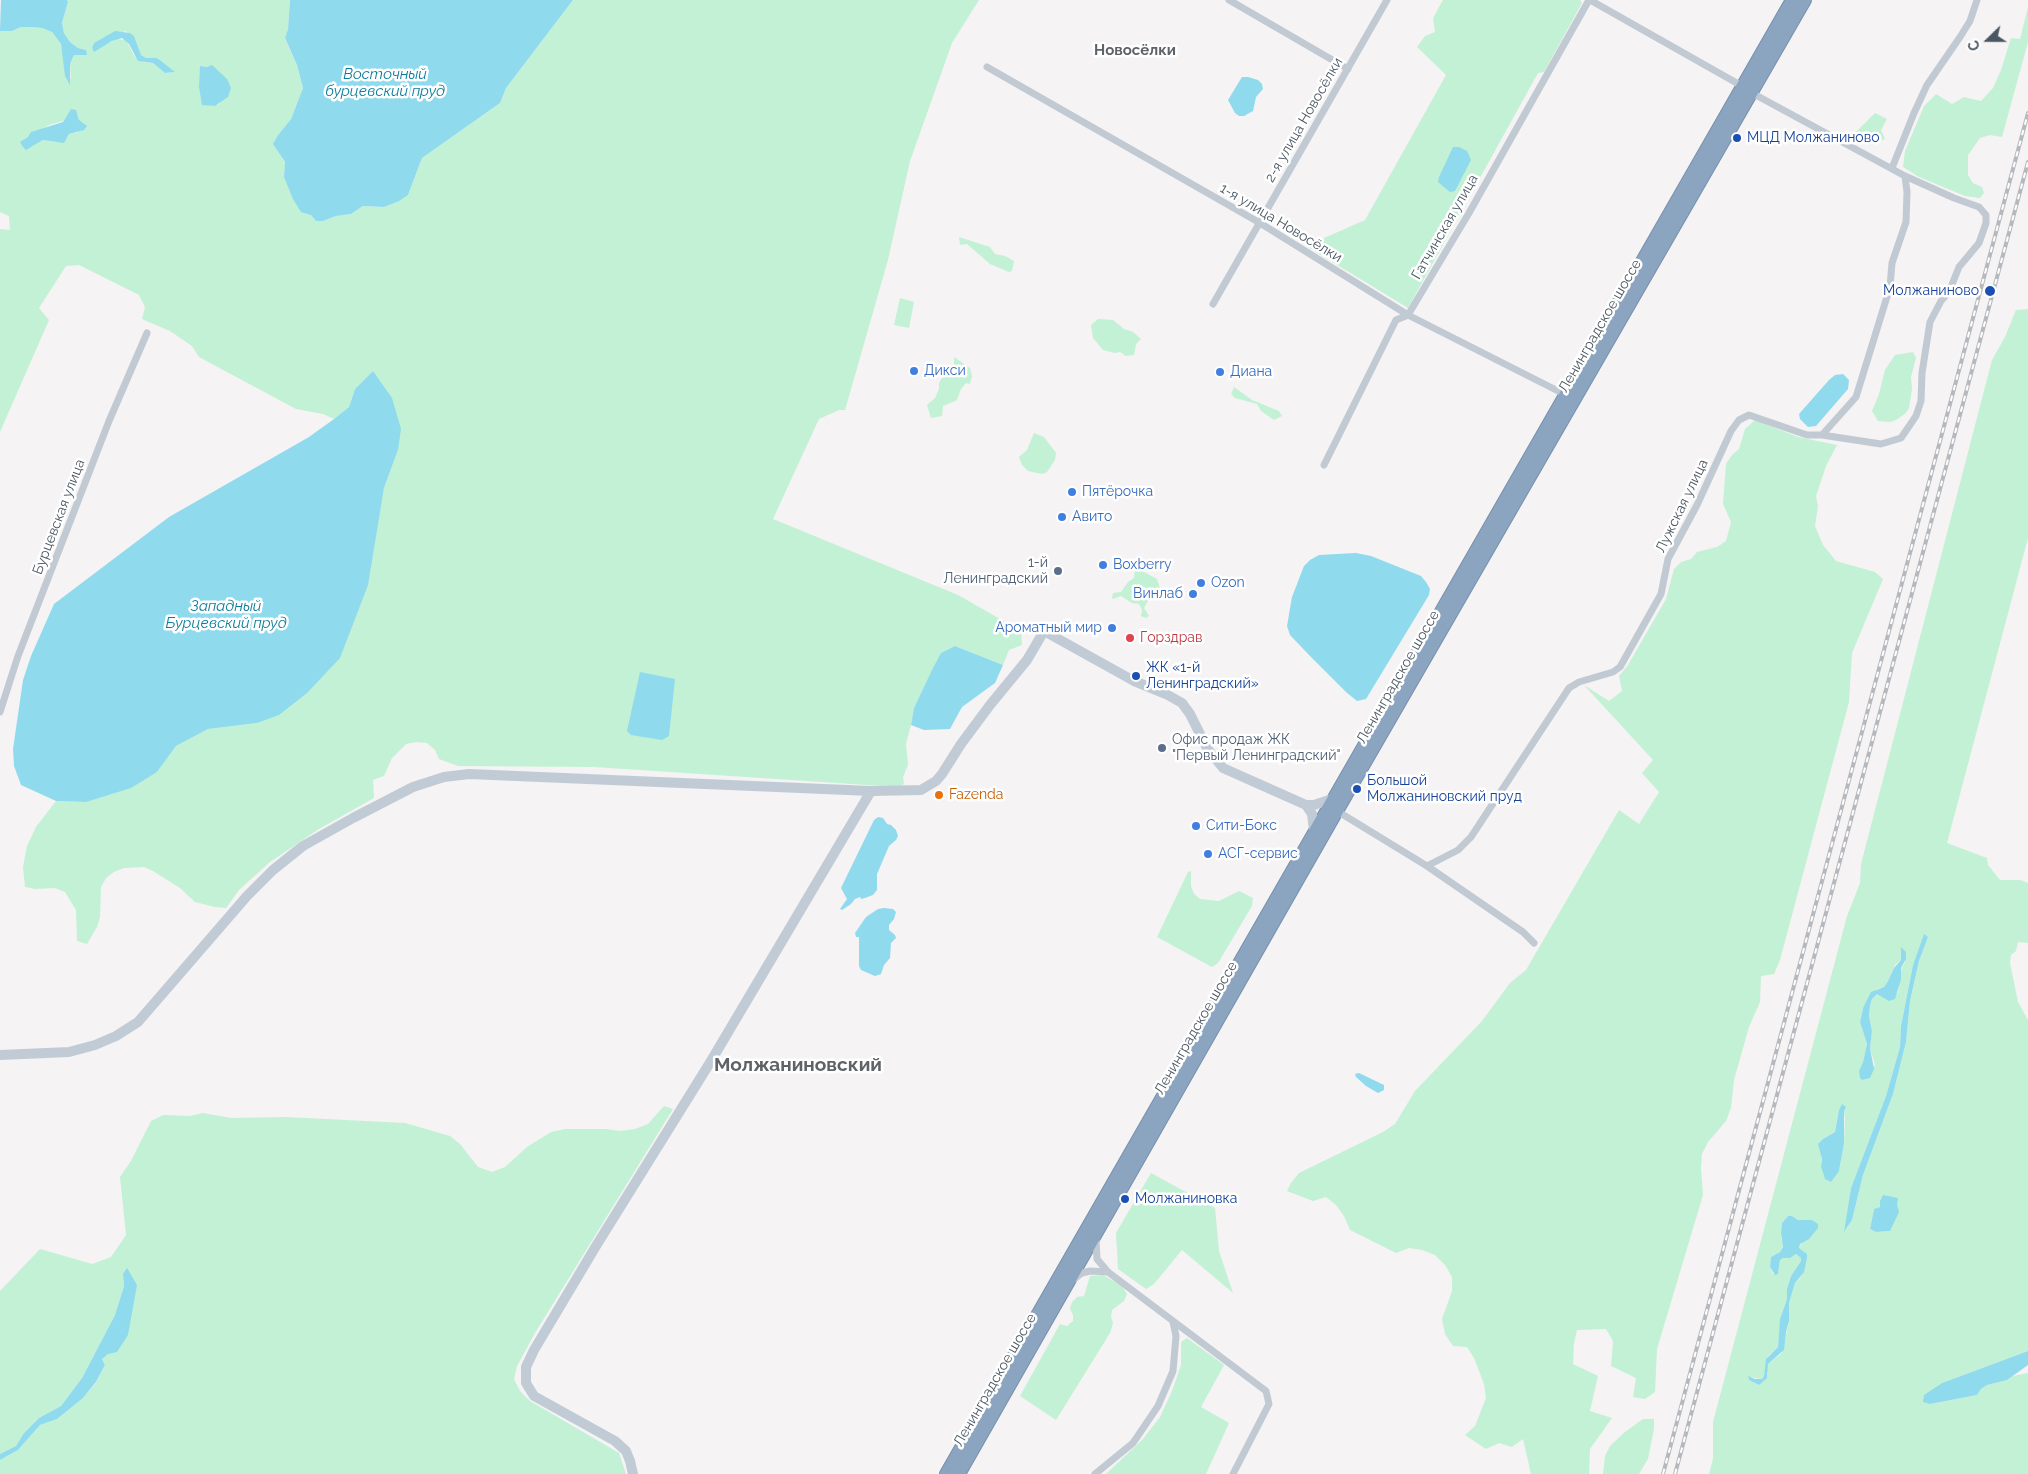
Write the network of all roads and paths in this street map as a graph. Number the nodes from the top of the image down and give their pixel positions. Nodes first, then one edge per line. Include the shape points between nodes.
1 (1229, 0) edge
2 (1387, 0) edge
3 (1589, 0) edge
4 (1792, 0) edge
5 (1805, 0) edge
6 (1977, 0) edge
7 (987, 67) dead end
8 (1348, 69) junction
9 (1747, 90) junction
10 (1892, 168) junction
11 (1905, 176) junction
12 (1260, 223) junction
13 (1213, 304) dead end
14 (1408, 315) junction
15 (146, 333) dead end
16 (1564, 394) junction
17 (1822, 435) junction
18 (1324, 465) dead end
19 (0, 712) edge
20 (871, 791) junction
21 (1332, 799) junction
22 (1306, 806) junction
23 (1337, 811) junction
24 (1314, 830) junction
25 (1427, 866) junction
26 (1534, 943) dead end
27 (0, 1055) edge
28 (1098, 1230) junction
29 (1108, 1272) junction
30 (1064, 1290) junction
31 (1173, 1322) junction
32 (633, 1474) edge
33 (946, 1474) edge
34 (959, 1474) edge
35 (1095, 1474) edge
36 (1233, 1474) edge

1 - 8 street
2 - 8 street, 2-я улица Новосёлки
3 - 9 street
3 - 14 street, Гатчинская улица
4 - 9 highway, Ленинградское шоссе
5 - 9 highway, Ленинградское шоссе
6 - 10 street via 1970,21 1927,85
7 - 12 street, 1-я улица Новосёлки
8 - 12 street, 2-я улица Новосёлки
9 - 10 street
9 - 16 highway, Ленинградское шоссе
9 - 23 highway, Ленинградское шоссе
10 - 11 street
11 - 17 street via 1906,222 1856,397
11 - 17 street, Лужская улица via 1979,207 1986,215 1983,234 1959,266 1930,322 1921,401 1902,438 1880,444
12 - 13 street, 2-я улица Новосёлки
12 - 14 street, 1-я улица Новосёлки
14 - 16 street, 1-я улица Новосёлки
14 - 18 street, Гатчинская улица via 1396,320
15 - 19 street, Бурцевская улица via 18,656
16 - 21 highway, Ленинградское шоссе
17 - 25 street, Лужская улица via 1807,435 1748,415 1740,420 1731,430 1668,559 1661,594 1620,667 1570,688 1471,837 1458,850
20 - 22 street via 921,790 936,781 990,705 1027,660 1044,631 1182,704 1207,748 1223,768
20 - 27 street via 469,774 444,777 413,787 303,846 247,896 138,1022 116,1036 69,1052
20 - 32 street via 526,1367 526,1383 534,1396 615,1442 626,1451
21 - 22 street
21 - 24 highway, Ленинградское шоссе
22 - 24 street via 1312,814
23 - 25 street
23 - 28 highway, Ленинградское шоссе
24 - 33 highway, Ленинградское шоссе
25 - 26 street via 1523,932
28 - 29 street via 1096,1253
28 - 30 highway, Ленинградское шоссе
29 - 30 street via 1086,1272
29 - 31 street
30 - 34 highway, Ленинградское шоссе
31 - 35 street via 1176,1336 1173,1371 1158,1406 1133,1443
31 - 36 street via 1266,1391 1269,1404

